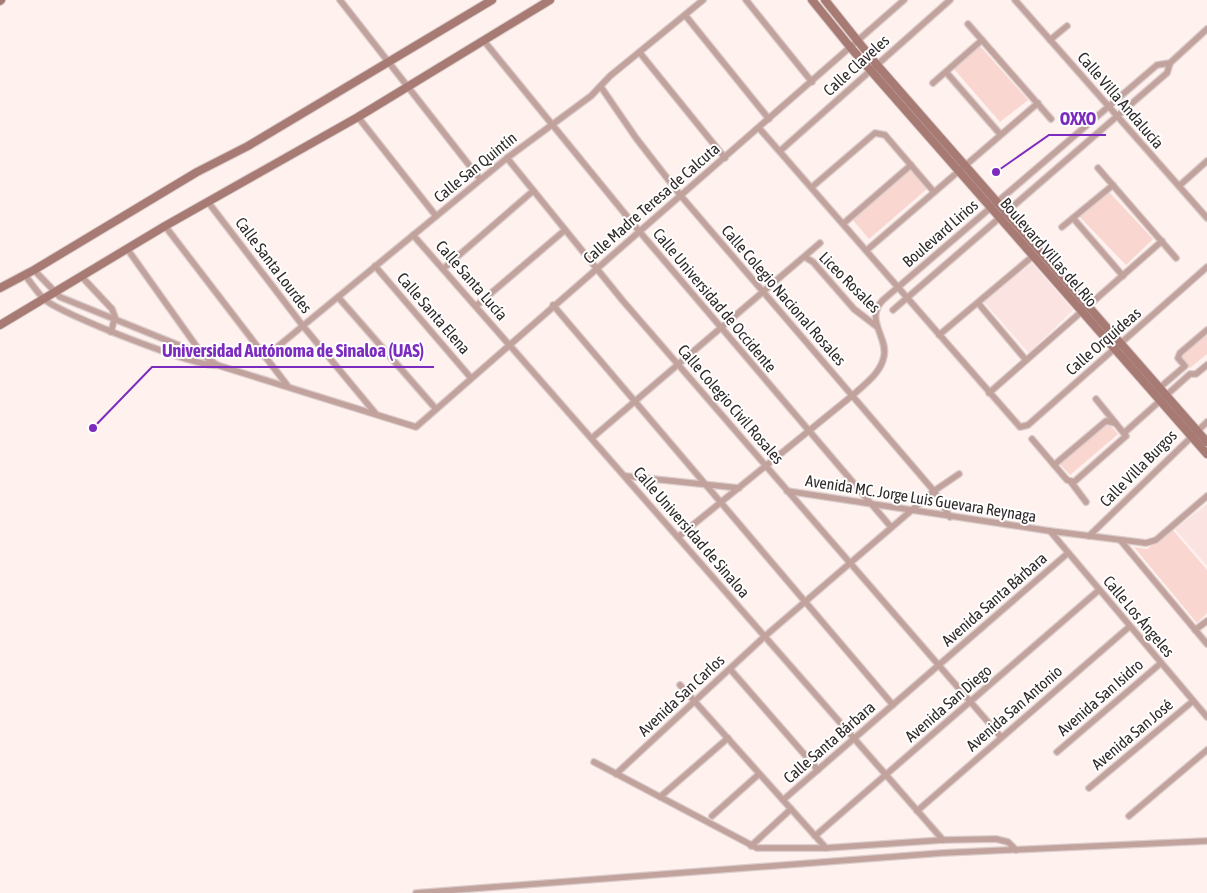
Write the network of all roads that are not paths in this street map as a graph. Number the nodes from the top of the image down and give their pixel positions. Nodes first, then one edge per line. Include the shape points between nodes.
1 (340, 0) edge
2 (492, 0) edge
3 (550, 0) edge
4 (703, 0) edge
5 (746, 0) edge
6 (812, 0) edge
7 (825, 0) edge
8 (904, 0) edge
9 (950, 0) edge
10 (1015, 0) edge
11 (685, 15) junction
12 (968, 24) dead end
13 (1067, 26) dead end
14 (1207, 30) edge
15 (484, 40) junction
16 (982, 40) junction
17 (1050, 40) junction
18 (858, 42) junction
19 (851, 48) junction
20 (640, 53) junction
21 (389, 62) junction
22 (1170, 63) junction
23 (877, 65) junction
24 (871, 70) junction
25 (946, 72) junction
26 (812, 82) junction
27 (933, 83) dead end
28 (406, 86) junction
29 (601, 87) junction
30 (1038, 103) junction
31 (1108, 105) junction
32 (1117, 116) junction
33 (358, 117) junction
34 (769, 119) junction
35 (1051, 119) dead end
36 (553, 124) junction
37 (759, 128) junction
38 (1000, 134) junction
39 (780, 152) junction
40 (507, 158) junction
41 (726, 158) junction
42 (1207, 161) edge
43 (911, 165) junction
44 (962, 168) junction
45 (1098, 168) dead end
46 (480, 179) junction
47 (1113, 185) junction
48 (1179, 186) junction
49 (812, 188) junction
50 (533, 191) junction
51 (934, 192) junction
52 (681, 196) junction
53 (208, 202) junction
54 (994, 205) junction
55 (1006, 212) junction
56 (436, 216) junction
57 (999, 217) junction
58 (1073, 218) junction
59 (1207, 218) edge
60 (844, 223) junction
61 (165, 226) junction
62 (1062, 227) dead end
63 (565, 230) junction
64 (639, 231) junction
65 (414, 235) junction
66 (1162, 242) junction
67 (820, 243) dead end
68 (128, 250) junction
69 (867, 250) junction
70 (805, 256) junction
71 (1033, 256) junction
72 (1176, 258) dead end
73 (375, 266) junction
74 (1207, 267) edge
75 (596, 268) junction
76 (443, 269) junction
77 (34, 270) junction
78 (25, 275) junction
79 (1123, 276) junction
80 (82, 277) junction
81 (0, 288) edge
82 (899, 288) junction
83 (54, 292) junction
84 (763, 293) junction
85 (338, 297) junction
86 (907, 298) junction
87 (44, 299) junction
88 (978, 303) junction
89 (553, 305) junction
90 (476, 306) junction
91 (1085, 309) junction
92 (892, 310) dead end
93 (114, 321) junction
94 (0, 324) edge
95 (303, 326) junction
96 (876, 326) junction
97 (722, 328) junction
98 (1207, 330) edge
99 (111, 332) junction
100 (939, 335) junction
101 (509, 344) junction
102 (1118, 347) junction
103 (203, 355) junction
104 (265, 357) junction
105 (1026, 360) junction
106 (217, 365) junction
107 (678, 365) junction
108 (1207, 365) edge
109 (210, 366) junction
110 (471, 378) junction
111 (288, 386) junction
112 (1157, 391) junction
113 (989, 392) junction
114 (853, 395) junction
115 (1096, 398) dead end
116 (1163, 398) junction
117 (635, 402) junction
118 (436, 409) junction
119 (376, 414) junction
120 (1207, 422) edge
121 (1115, 423) junction
122 (809, 431) junction
123 (1124, 433) junction
124 (1194, 433) junction
125 (592, 438) junction
126 (1032, 439) dead end
127 (1207, 442) edge
128 (1207, 454) edge
129 (1054, 465) junction
130 (766, 466) junction
131 (959, 474) dead end
132 (626, 476) junction
133 (1074, 481) junction
134 (705, 485) junction
135 (738, 488) junction
136 (787, 491) junction
137 (934, 491) junction
138 (1207, 496) edge
139 (1086, 502) dead end
140 (721, 503) junction
141 (871, 503) junction
142 (910, 511) junction
143 (950, 517) junction
144 (891, 527) junction
145 (1050, 531) junction
146 (1089, 536) junction
147 (678, 537) junction
148 (1121, 541) junction
149 (1068, 553) junction
150 (850, 563) junction
151 (1099, 590) junction
152 (805, 602) junction
153 (1207, 620) edge
154 (1130, 627) junction
155 (1196, 630) junction
156 (764, 637) junction
157 (1207, 644) edge
158 (1160, 663) junction
159 (938, 666) junction
160 (730, 669) junction
161 (680, 684) dead end
162 (695, 701) junction
163 (1193, 701) junction
164 (970, 702) junction
165 (893, 705) junction
166 (1207, 717) edge
167 (728, 738) junction
168 (1001, 738) junction
169 (853, 740) junction
170 (1207, 750) edge
171 (1057, 752) dead end
172 (594, 762) dead end
173 (818, 770) junction
174 (616, 774) junction
175 (760, 774) junction
176 (885, 775) junction
177 (1089, 788) dead end
178 (660, 798) junction
179 (784, 800) junction
180 (791, 809) junction
181 (917, 811) junction
182 (712, 816) dead end
183 (1129, 816) dead end
184 (815, 836) junction
185 (943, 840) junction
186 (1207, 841) edge
187 (751, 846) junction
188 (826, 848) junction
189 (1016, 850) junction
190 (416, 893) edge

1 - 21 street
2 - 21 street
3 - 15 street
4 - 11 street, Calle San Quintín
5 - 26 street
6 - 19 street, Boulevard Villas del Río
7 - 18 street, Boulevard Villas del Río
8 - 18 street, Calle Madre Teresa de Calcuta
9 - 23 street, Calle Claveles
10 - 17 street, Calle Villa Andalucía
11 - 20 street, Calle San Quintín
11 - 34 street
12 - 16 street
13 - 17 street
14 - 22 street, Boulevard Lirios
15 - 28 street
15 - 36 street, Calle Universidad de Occidente
16 - 25 street
16 - 30 street
17 - 31 street, Calle Villa Andalucía
18 - 19 street, Calle Madre Teresa de Calcuta
18 - 23 street, Boulevard Villas del Río
19 - 24 street, Boulevard Villas del Río
19 - 26 street, Calle Madre Teresa de Calcuta
20 - 29 street, Calle San Quintín
20 - 41 street
21 - 28 street
21 - 77 street
22 - 31 street, Boulevard Lirios via 1157,65
22 - 32 street, Boulevard Lirios via 1166,73
23 - 24 street, Calle Claveles
23 - 44 street, Boulevard Villas del Río
24 - 39 street, Calle Claveles
24 - 44 street, Boulevard Villas del Río
25 - 27 street
25 - 38 street
26 - 34 street, Calle Madre Teresa de Calcuta
28 - 33 street
28 - 46 street
29 - 36 street, Calle San Quintín
29 - 52 street, Calle Colegio Nacional Rosales
30 - 35 street
30 - 38 street
31 - 32 street, Calle Villa Andalucía
31 - 54 street, Boulevard Lirios
32 - 48 street, Calle Villa Andalucía
32 - 55 street, Boulevard Lirios
33 - 53 street
33 - 56 street
34 - 37 street, Calle Madre Teresa de Calcuta
36 - 40 street, Calle San Quintín
36 - 64 street, Calle Universidad de Occidente
37 - 39 street
37 - 41 street, Calle Madre Teresa de Calcuta
38 - 44 street
39 - 49 street
40 - 46 street, Calle San Quintín
40 - 50 street, Calle Colegio Civil Rosales
41 - 52 street, Calle Madre Teresa de Calcuta
42 - 48 street
43 - 49 street via 885,135 875,133
43 - 51 street
43 - 60 street
44 - 51 street
44 - 54 street, Boulevard Villas del Río
45 - 47 street
46 - 56 street, Calle San Quintín
47 - 58 street
47 - 66 street
48 - 59 street, Calle Villa Andalucía
49 - 60 street
50 - 63 street, Calle Colegio Civil Rosales
50 - 76 street
51 - 69 street
52 - 64 street, Calle Madre Teresa de Calcuta
52 - 84 street, Calle Colegio Nacional Rosales
53 - 61 street
53 - 95 street, Calle Santa Lourdes
54 - 55 street, Boulevard Villas del Río
54 - 57 street, Boulevard Villas del Río
54 - 82 street, Boulevard Lirios
55 - 57 street, Boulevard Lirios
55 - 91 street, Boulevard Villas del Río
56 - 65 street, Calle San Quintín
57 - 71 street, Boulevard Villas del Río
57 - 86 street, Boulevard Lirios
58 - 62 street
58 - 79 street
60 - 69 street
61 - 68 street
61 - 104 street
63 - 75 street, Calle Colegio Civil Rosales
63 - 90 street
64 - 75 street, Calle Madre Teresa de Calcuta
64 - 97 street, Calle Universidad de Occidente
65 - 73 street, Calle San Quintín
65 - 76 street, Calle Santa Lucía
66 - 72 street
66 - 79 street
67 - 70 street
68 - 80 street
68 - 103 street
69 - 82 street
70 - 84 street
70 - 96 street, Liceo Rosales via 854,309
71 - 88 street
71 - 91 street, Boulevard Villas del Río
73 - 85 street, Calle San Quintín
73 - 110 street, Calle Santa Elena
74 - 102 street, Calle Orquídeas
75 - 89 street, Calle Madre Teresa de Calcuta
75 - 107 street, Calle Colegio Civil Rosales
76 - 90 street, Calle Santa Lucía
77 - 78 street
77 - 83 street
78 - 81 street
78 - 87 street
79 - 91 street
80 - 83 street
80 - 93 street via 112,309
82 - 86 street
82 - 96 street, Boulevard Lirios via 878,305
83 - 87 street
83 - 93 street
84 - 97 street
84 - 114 street, Calle Colegio Nacional Rosales
85 - 95 street, Calle San Quintín
85 - 118 street
86 - 92 street, Boulevard Lirios
86 - 100 street
87 - 94 street
87 - 99 street
88 - 100 street
88 - 105 street
89 - 101 street, Calle Madre Teresa de Calcuta
89 - 117 street
90 - 101 street, Calle Santa Lucía
91 - 102 street, Boulevard Villas del Río
91 - 105 street
93 - 99 street
93 - 103 street
95 - 104 street, Calle San Quintín
95 - 119 street, Calle Santa Lourdes
96 - 114 street via 884,344 883,360 877,372
97 - 107 street
97 - 122 street, Calle Universidad de Occidente
98 - 112 street via 1179,354 1184,366
99 - 109 street
100 - 113 street
101 - 110 street, Calle Madre Teresa de Calcuta
101 - 125 street, Calle Universidad de Sinaloa
102 - 112 street, Boulevard Villas del Río
102 - 113 street, Calle Orquídeas via 1026,426 1014,423
103 - 106 street
103 - 109 street
104 - 111 street
105 - 113 street
106 - 109 street
106 - 111 street
107 - 117 street
107 - 130 street, Calle Colegio Civil Rosales
108 - 116 street via 1196,374 1190,374
110 - 118 street, Calle Madre Teresa de Calcuta
111 - 119 street
112 - 116 street, Boulevard Villas del Río
114 - 122 street
114 - 137 street, Calle Colegio Nacional Rosales
115 - 121 street
116 - 123 street
116 - 124 street, Boulevard Villas del Río
117 - 125 street
117 - 134 street
118 - 119 street, Calle Madre Teresa de Calcuta via 416,427
120 - 124 street, Calle Villa Burgos
121 - 123 street
121 - 129 street via 1106,421
122 - 130 street
122 - 141 street, Calle Universidad de Occidente
123 - 133 street via 1124,440
124 - 127 street, Boulevard Villas del Río
124 - 128 street, Boulevard Villas del Río
124 - 146 street, Calle Villa Burgos
125 - 132 street, Calle Universidad de Sinaloa
126 - 129 street
129 - 133 street
130 - 135 street
130 - 136 street, Calle Colegio Civil Rosales
131 - 137 street, Avenida San Carlos
132 - 134 street
132 - 147 street, Calle Universidad de Sinaloa
133 - 139 street
134 - 135 street
134 - 140 street
135 - 140 street
136 - 141 street, Avenida MC. Jorge Luis Guevara Reynaga
136 - 150 street, Calle Colegio Civil Rosales
137 - 142 street, Avenida San Carlos
137 - 143 street, Calle Colegio Nacional Rosales
138 - 148 street, Avenida MC. Jorge Luis Guevara Reynaga via 1153,542
140 - 147 street
140 - 152 street
141 - 142 street, Avenida MC. Jorge Luis Guevara Reynaga
141 - 144 street, Calle Universidad de Occidente
142 - 143 street, Avenida MC. Jorge Luis Guevara Reynaga
142 - 144 street, Avenida San Carlos
143 - 145 street, Avenida MC. Jorge Luis Guevara Reynaga
144 - 150 street, Avenida San Carlos
145 - 146 street, Avenida MC. Jorge Luis Guevara Reynaga
145 - 149 street, Calle Los Ángeles
146 - 148 street, Avenida MC. Jorge Luis Guevara Reynaga
147 - 156 street, Calle Universidad de Sinaloa
148 - 155 street
149 - 151 street, Calle Los Ángeles
149 - 159 street, Avenida Santa Bárbara
150 - 152 street, Avenida San Carlos
150 - 159 street, Calle Colegio Civil Rosales
151 - 154 street, Calle Los Ángeles
151 - 164 street, Avenida San Diego
152 - 156 street, Avenida San Carlos
152 - 165 street
153 - 155 street
154 - 158 street, Calle Los Ángeles
154 - 168 street, Avenida San Antonio
155 - 157 street
156 - 160 street, Avenida San Carlos
156 - 169 street, Calle Universidad de Sinaloa
158 - 163 street, Calle Los Ángeles
158 - 171 street, Avenida San Isidro
159 - 164 street, Calle Colegio Civil Rosales
159 - 165 street, Avenida Santa Bárbara
160 - 162 street, Avenida San Carlos
160 - 173 street
161 - 162 street, Calle Santa Bárbara
162 - 167 street, Calle Santa Bárbara
162 - 174 street, Avenida San Carlos
163 - 166 street, Calle Los Ángeles
163 - 177 street, Avenida San José
164 - 168 street, Calle Colegio Civil Rosales
164 - 176 street, Avenida San Diego
165 - 169 street, Calle Santa Bárbara
167 - 175 street, Calle Santa Bárbara
167 - 178 street
168 - 181 street, Avenida San Antonio
169 - 173 street, Calle Santa Bárbara
169 - 176 street, Calle Universidad de Sinaloa
170 - 183 street
172 - 174 street
173 - 179 street, Calle Santa Bárbara
174 - 178 street
175 - 179 street, Calle Santa Bárbara
175 - 182 street
176 - 181 street, Calle Universidad de Sinaloa
176 - 184 street, Avenida San Diego
178 - 187 street
179 - 180 street, Calle Santa Bárbara
180 - 184 street, Calle Santa Bárbara
180 - 187 street
181 - 185 street, Calle Universidad de Sinaloa
184 - 188 street, Calle Santa Bárbara
185 - 188 street
185 - 189 street via 1002,840
186 - 189 street
187 - 188 street via 768,850
189 - 190 street

